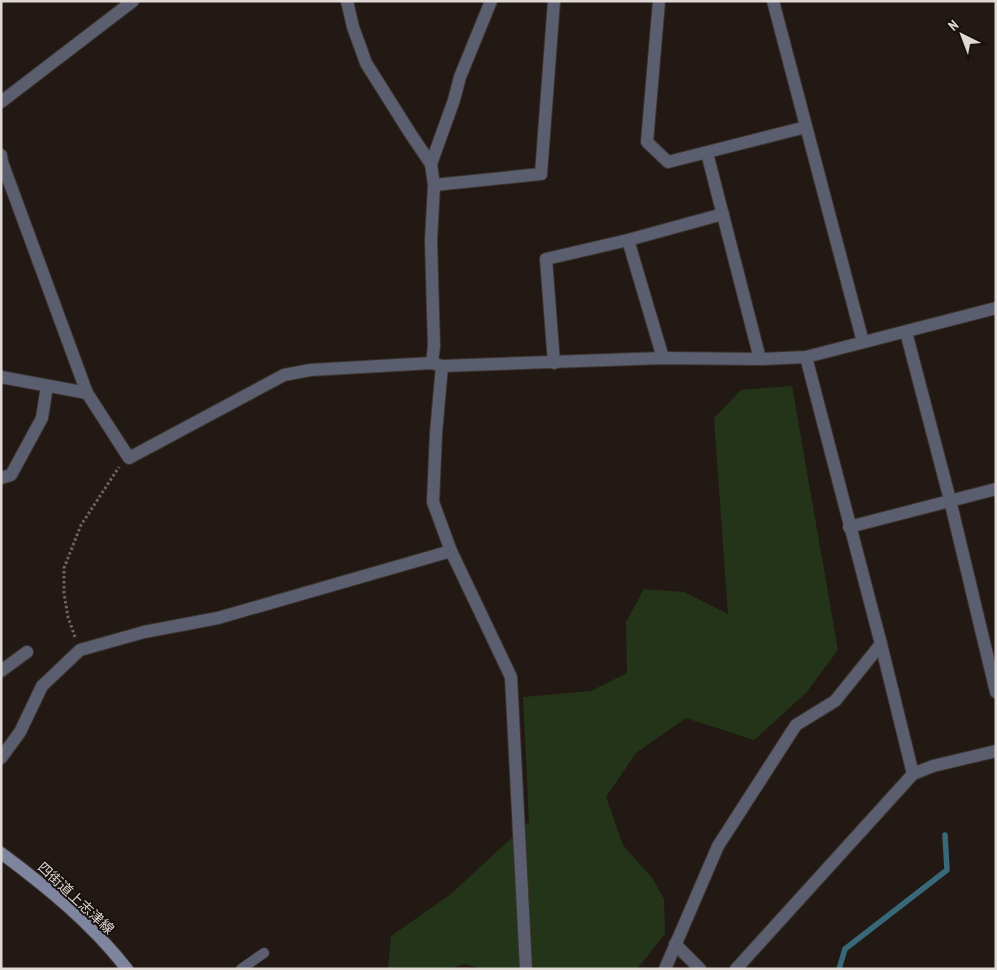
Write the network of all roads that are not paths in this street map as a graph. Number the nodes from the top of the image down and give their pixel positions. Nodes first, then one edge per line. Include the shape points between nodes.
1 (133, 1) edge
2 (346, 1) edge
3 (491, 1) edge
4 (554, 1) edge
5 (659, 1) edge
6 (773, 1) edge
7 (1, 102) edge
8 (806, 127) junction
9 (707, 153) junction
10 (1, 155) edge
11 (432, 164) junction
12 (434, 185) junction
13 (723, 214) junction
14 (628, 240) junction
15 (996, 308) edge
16 (906, 332) junction
17 (863, 342) junction
18 (806, 357) junction
19 (663, 358) junction
20 (760, 359) junction
21 (554, 363) junction
22 (437, 365) junction
23 (1, 377) edge
24 (47, 386) junction
25 (87, 393) junction
26 (1, 478) edge
27 (996, 489) edge
28 (950, 500) junction
29 (849, 527) junction
30 (451, 551) junction
31 (881, 644) junction
32 (27, 652) dead end
33 (1, 671) edge
34 (996, 692) edge
35 (996, 751) edge
36 (1, 758) edge
37 (913, 774) junction
38 (1, 853) edge
39 (675, 944) junction
40 (264, 953) dead end
41 (128, 969) edge
42 (241, 969) edge
43 (526, 969) edge
44 (665, 969) edge
45 (700, 969) edge
46 (736, 969) edge

1 - 7 street
2 - 11 street via 366,63
3 - 11 street via 460,77
4 - 12 street via 541,174
5 - 9 street via 647,142 668,162
6 - 8 street
8 - 9 street
8 - 17 street
9 - 13 street
10 - 25 street
11 - 12 street
12 - 22 street via 431,240
13 - 14 street
13 - 20 street
14 - 19 street
14 - 21 street via 546,259
15 - 16 street
16 - 17 street
16 - 28 street
17 - 18 street
18 - 20 street
18 - 29 street
19 - 20 street
19 - 21 street
21 - 22 street
22 - 25 street via 310,370 284,375 129,458
22 - 30 street via 433,502
23 - 24 street
24 - 25 street
24 - 26 street via 42,418 11,475
27 - 28 street
28 - 29 street
28 - 34 street
29 - 31 street
30 - 36 street via 218,618 144,632 80,650 42,686 20,732
30 - 43 street via 511,677
31 - 37 street
31 - 39 street via 835,701 796,725 718,846
32 - 33 street
35 - 37 street
37 - 46 street
38 - 41 main road, 四街道上志津線 via 78,916
39 - 44 street
39 - 45 street
40 - 42 lane

